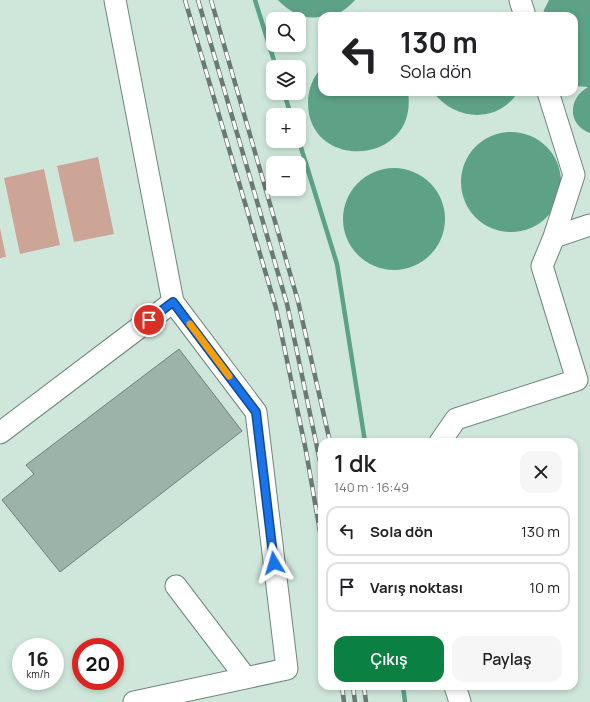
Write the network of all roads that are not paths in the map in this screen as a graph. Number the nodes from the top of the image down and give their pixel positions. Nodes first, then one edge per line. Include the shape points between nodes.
1 (115, 0) edge
2 (520, 0) edge
3 (524, 12) edge
4 (549, 96) edge
5 (590, 225) edge
6 (554, 237) junction
7 (173, 302) junction
8 (0, 433) edge
9 (443, 438) edge
10 (176, 586) dead end
11 (246, 678) junction
12 (456, 690) edge
13 (134, 702) edge
14 (460, 702) edge

1 - 7 street
2 - 3 street
4 - 6 street via 574,175
5 - 6 street
6 - 9 street via 542,266 577,380 456,419
7 - 8 street
7 - 11 street via 256,412 287,669
10 - 11 street
11 - 13 street
12 - 14 street

